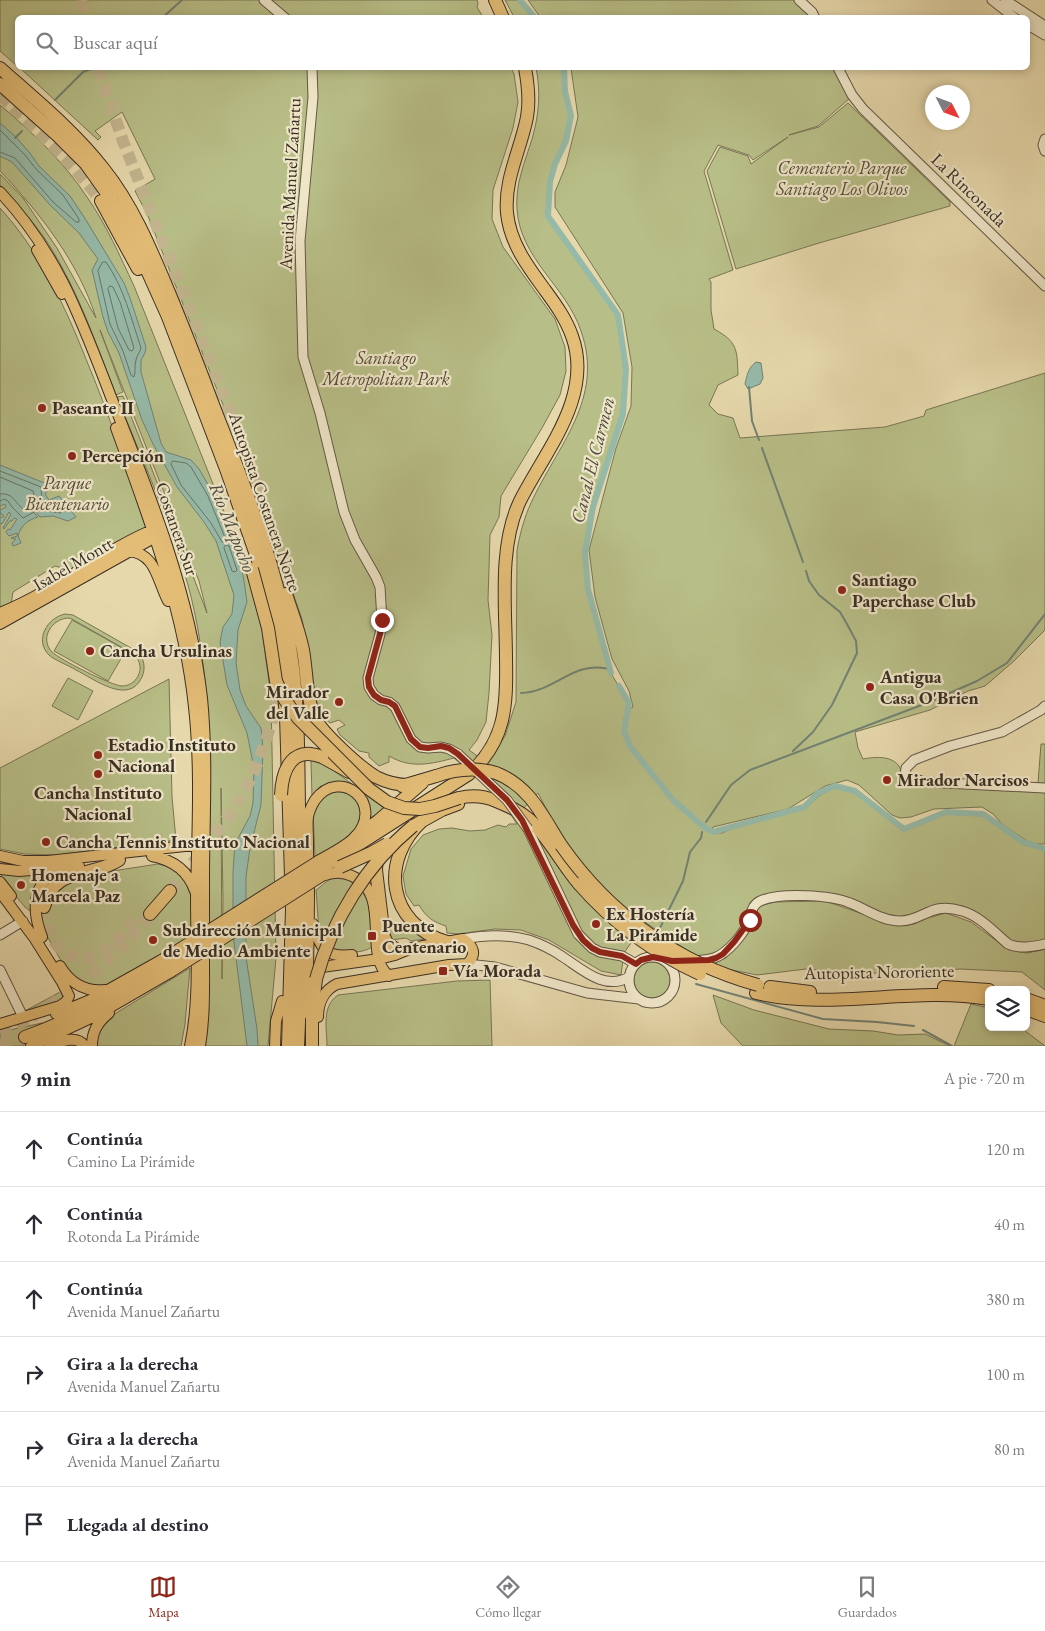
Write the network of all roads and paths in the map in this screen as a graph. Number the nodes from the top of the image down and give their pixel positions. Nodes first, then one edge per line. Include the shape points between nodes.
1 (264, 0) edge
2 (495, 0) edge
3 (799, 0) edge
4 (992, 0) edge
5 (1005, 0) edge
6 (282, 15) edge
7 (502, 15) edge
8 (814, 15) edge
9 (1011, 15) edge
10 (1028, 15) edge
11 (1030, 16) edge
12 (1045, 26) edge
13 (1030, 27) edge
14 (1045, 35) edge
15 (0, 68) edge
16 (312, 70) edge
17 (525, 70) edge
18 (839, 70) edge
19 (0, 84) edge
20 (1045, 139) edge
21 (1045, 151) edge
22 (0, 192) edge
23 (101, 201) tunnel mouth
24 (0, 202) edge
25 (1045, 286) edge
26 (168, 317) junction
27 (226, 469) junction
28 (157, 531) junction
29 (264, 542) junction
30 (128, 551) junction
31 (288, 599) junction
32 (16, 606) junction
33 (0, 614) edge
34 (0, 618) edge
35 (178, 621) junction
36 (0, 624) edge
37 (1045, 706) edge
38 (436, 776) junction
39 (371, 779) junction
40 (1044, 788) edge
41 (497, 802) junction
42 (408, 814) junction
43 (307, 819) junction
44 (418, 823) junction
45 (360, 839) junction
46 (201, 848) junction
47 (0, 856) edge
48 (152, 856) junction
49 (120, 860) junction
50 (66, 867) junction
51 (0, 869) edge
52 (322, 872) junction
53 (0, 882) edge
54 (167, 889) tunnel mouth
55 (0, 892) edge
56 (196, 897) junction
57 (44, 907) tunnel mouth
58 (309, 911) junction
59 (147, 912) tunnel mouth
60 (23, 921) junction
61 (0, 935) edge
62 (42, 937) junction
63 (463, 939) junction
64 (447, 942) junction
65 (1045, 944) edge
66 (412, 948) junction
67 (397, 950) junction
68 (379, 955) junction
69 (665, 960) junction
70 (467, 964) junction
71 (636, 964) junction
72 (167, 965) junction
73 (322, 967) dead end
74 (0, 970) edge
75 (389, 976) junction
76 (629, 977) junction
77 (111, 989) junction
78 (757, 989) junction
79 (985, 990) edge
80 (130, 997) junction
81 (286, 997) junction
82 (985, 999) edge
83 (638, 1000) junction
84 (1030, 1000) edge
85 (1045, 1006) edge
86 (1030, 1010) edge
87 (1045, 1016) edge
88 (23, 1018) junction
89 (0, 1024) edge
90 (0, 1030) edge
91 (28, 1042) edge
92 (49, 1046) edge
93 (85, 1046) edge
94 (92, 1046) edge
95 (193, 1046) edge
96 (275, 1046) edge
97 (288, 1046) edge
98 (298, 1046) edge
99 (306, 1046) edge
100 (312, 1046) edge
101 (318, 1046) edge

1 - 6 street
2 - 7 highway
3 - 8 street
4 - 9 street
5 - 10 street
11 - 12 street
13 - 14 street
15 - 29 highway, Autopista Costanera Norte via 83,145 128,204 192,348
16 - 71 street, Avenida Manuel Zañartu, bridge via 313,97 300,241 303,357 344,512 380,587 382,620 368,678 369,687 374,695 395,706 411,739 420,747 449,748 507,800 528,829 578,934 592,948
17 - 42 highway via 528,111 508,183 508,218 520,252 570,329 577,353 577,383 567,414 513,515 508,534 505,570 506,699 499,730 473,770
18 - 25 street, La Rinconada via 862,109
19 - 26 highway, Autopista Costanera Norte via 66,144 97,179 128,228
20 - 21 street
22 - 28 main road, Costanera Sur via 43,246 72,298 123,427
23 - 26 highway
24 - 28 main road, Costanera Sur via 33,244 66,301
26 - 27 highway, Autopista Costanera Norte
27 - 41 highway, bridge via 268,628 278,687 298,718 369,789 387,802 420,809 479,796
27 - 81 highway, Autopista Costanera Norte via 266,586 281,661 286,716 292,908
28 - 30 main road, Isabel Montt
28 - 32 main road, Isabel Montt
28 - 35 main road, Costanera Sur
28 - 46 main road, Costanera Sur via 186,609 199,676 206,760
29 - 31 highway
29 - 98 highway, Autopista Costanera Norte via 289,637 296,712 302,921
30 - 35 main road via 142,554 150,561
30 - 36 main road, Isabel Montt
31 - 39 highway via 302,646 316,720
31 - 43 highway via 305,738
32 - 33 main road
32 - 34 street, Isabel Montt
35 - 46 main road, Costanera Sur via 188,663 196,724
37 - 40 street via 1002,732 950,746 914,760 906,768 906,776 925,782
38 - 39 highway via 409,785
38 - 45 highway via 415,788
38 - 78 highway, Autopista Nororiente, bridge via 467,769 496,773 514,782 530,796 582,874 626,917 676,952
39 - 81 highway, bridge via 308,753 291,762 282,778
41 - 44 highway via 462,803
41 - 78 highway, Autopista Nororiente, bridge via 530,820 579,884 613,918 659,952 701,974
42 - 45 highway
42 - 67 highway via 386,835 376,866 384,937
43 - 45 main road via 312,804 324,791 336,786 349,789 360,797 366,809
43 - 58 main road
44 - 52 highway, bridge via 377,850
44 - 64 highway via 399,852 396,888 403,909 412,922
44 - 100 highway, bridge via 377,861 344,911 325,951 316,980
45 - 52 highway
46 - 47 main road via 48,861 23,861
46 - 48 main road
46 - 56 main road
46 - 95 main road via 204,1004
48 - 49 main road
48 - 56 main road via 180,867 190,879
49 - 50 main road
49 - 57 highway via 61,880 49,893
50 - 51 main road via 19,871
50 - 62 main road via 49,876 37,895 34,905
52 - 68 main road via 349,874 366,887 373,900
52 - 72 highway, bridge
53 - 62 main road
54 - 59 highway
55 - 60 main road
56 - 95 main road
58 - 68 main road via 319,943 328,952 340,956
58 - 99 main road
60 - 61 street
60 - 88 main road via 69,996 56,1008
62 - 77 main road via 75,984 93,991
63 - 64 main road
63 - 70 main road via 474,951
63 - 76 street via 493,935 520,938 548,948 596,978 618,982
64 - 66 main road
65 - 69 street via 1014,946 971,915 954,909 941,907 901,921 880,917 835,898 776,896 757,903 746,926 723,954 709,960
66 - 67 main road
66 - 68 main road via 395,955
67 - 68 main road
68 - 73 main road
68 - 75 main road via 383,970
69 - 71 street via 653,957
69 - 83 street via 675,975 672,993 658,1003
70 - 75 main road
70 - 83 street via 495,967 587,993
71 - 76 street
72 - 77 main road
72 - 80 main road
72 - 91 highway
74 - 88 street
75 - 101 main road via 337,984 324,995 318,1010
76 - 83 street via 630,987
77 - 90 main road via 59,1013
78 - 79 highway, Autopista Nororiente via 812,992 939,987
78 - 82 highway, Autopista Nororiente via 789,999 823,1001 926,995
80 - 91 main road via 78,1025
80 - 94 main road via 98,1023
81 - 96 main road via 276,1021
81 - 97 highway, Autopista Costanera Norte
84 - 85 highway
86 - 87 highway
88 - 89 main road
92 - 93 main road via 69,1040 80,1041

